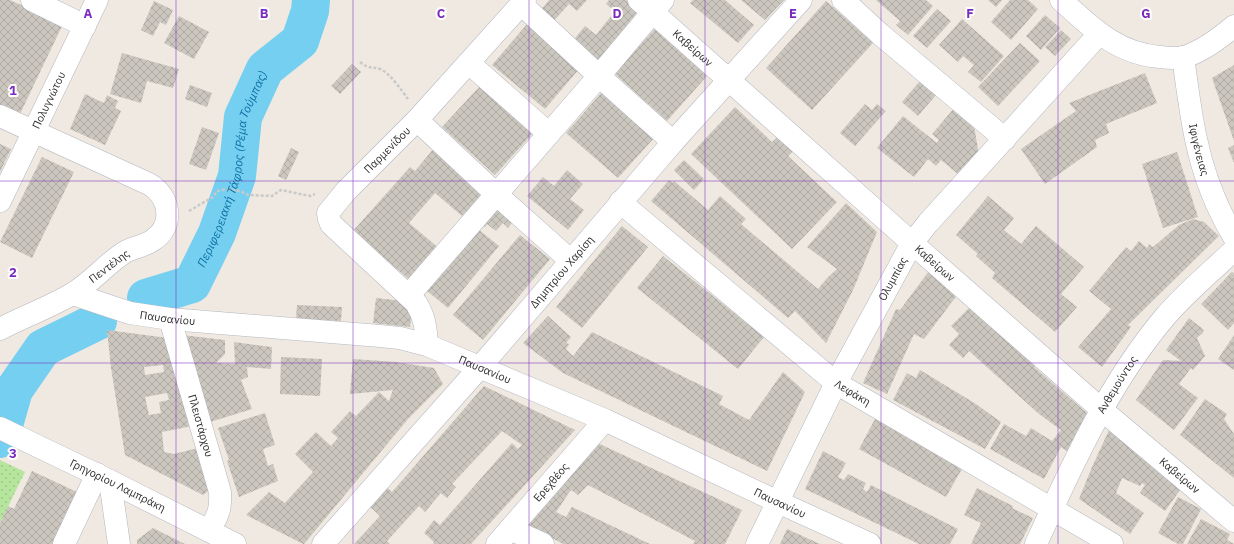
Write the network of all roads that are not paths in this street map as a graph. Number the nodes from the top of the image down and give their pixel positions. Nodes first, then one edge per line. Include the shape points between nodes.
1 (32, 0) edge
2 (97, 0) edge
3 (801, 0) edge
4 (843, 0) edge
5 (1061, 0) edge
6 (523, 2) edge
7 (652, 4) edge
8 (85, 26) junction
9 (1234, 26) edge
10 (1099, 34) junction
11 (1183, 57) junction
12 (469, 63) junction
13 (599, 76) junction
14 (730, 80) junction
15 (0, 116) edge
16 (419, 118) junction
17 (34, 131) junction
18 (548, 133) junction
19 (1005, 139) junction
20 (673, 142) junction
21 (496, 194) junction
22 (0, 201) edge
23 (620, 202) junction
24 (1234, 237) edge
25 (912, 243) junction
26 (1234, 250) edge
27 (570, 260) junction
28 (73, 294) junction
29 (409, 295) junction
30 (170, 319) junction
31 (0, 328) edge
32 (427, 345) junction
33 (480, 367) junction
34 (836, 383) junction
35 (1102, 410) junction
36 (605, 420) junction
37 (0, 428) edge
38 (103, 477) junction
39 (778, 502) junction
40 (1052, 510) junction
41 (1234, 521) edge
42 (209, 531) junction
43 (504, 536) edge
44 (64, 544) edge
45 (119, 544) edge
46 (235, 544) edge
47 (323, 544) edge
48 (543, 544) edge
49 (757, 544) edge
50 (870, 544) edge
51 (1036, 544) edge
52 (1112, 544) edge

1 - 8 street
2 - 8 street, Πολυγνώτου
3 - 14 street, Δημητρίου Χαρίση
4 - 19 street
5 - 10 street
6 - 12 street, Παρμενίδου
6 - 13 street
7 - 13 street
7 - 14 street, Καβείρων
8 - 17 street, Πολυγνώτου
9 - 11 street via 1201,49
10 - 11 street via 1142,54 1166,58
10 - 19 street, Ολυμπίας
11 - 24 street, Ιφιγένειας via 1200,157 1215,201
12 - 16 street, Παρμενίδου
12 - 18 street
13 - 18 street
13 - 20 street
14 - 20 street, Δημητρίου Χαρίση
14 - 25 street, Καβείρων
15 - 17 street
16 - 21 street
16 - 29 street, Παρμενίδου via 346,191 328,213 331,224
17 - 22 street, Πολυγνώτου
17 - 28 street, Πεντέλης via 153,186 165,201 166,223 161,232 153,240 126,252
18 - 21 street
19 - 25 street, Ολυμπίας
20 - 23 street, Δημητρίου Χαρίση
21 - 27 street
21 - 29 street
23 - 27 street, Δημητρίου Χαρίση
23 - 34 street, Λεφάκη
25 - 34 street, Ολυμπίας
25 - 35 street, Καβείρων
26 - 35 street, Ανθεμούντος via 1164,318
27 - 33 street, Δημητρίου Χαρίση
28 - 30 street, Παυσανίου via 130,313
28 - 31 street, Πεντέλης
29 - 32 street via 424,316
30 - 32 street, Παυσανίου via 400,338
30 - 42 street, Πλειστάρχου via 220,492 220,512
32 - 33 street, Παυσανίου
33 - 36 street, Παυσανίου
33 - 47 street, Δημητρίου Χαρίση
34 - 39 street, Ολυμπίας
34 - 40 street, Λεφάκη
35 - 40 street, Ανθεμούντος
35 - 41 street, Καβείρων
36 - 39 street, Παυσανίου
36 - 43 street, Ερεχθέος
37 - 38 street, Γρηγορίου Λαμπράκη
38 - 42 street, Γρηγορίου Λαμπράκη
38 - 44 street
38 - 45 street
39 - 49 street, Ολυμπίας
39 - 50 street, Παυσανίου
40 - 51 street, Ανθεμούντος
40 - 52 street, Λεφάκη
42 - 46 street, Γρηγορίου Λαμπράκη
43 - 48 street

